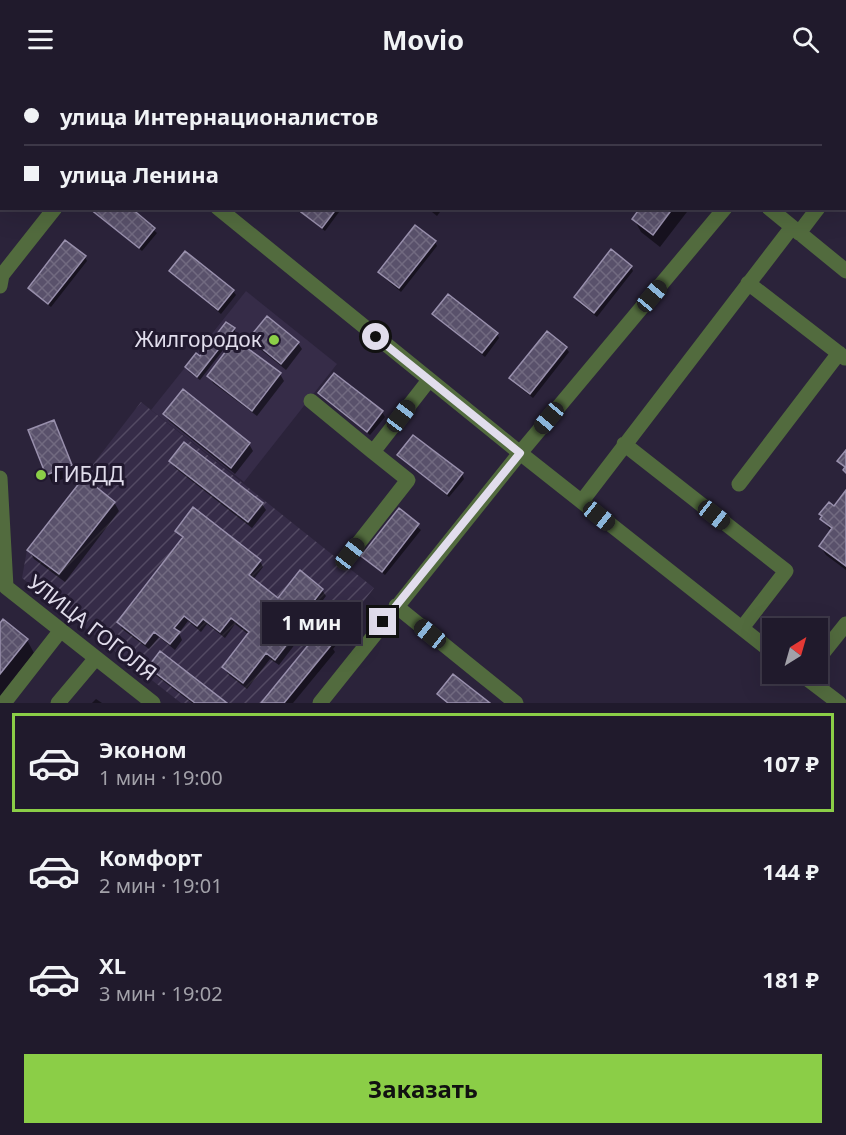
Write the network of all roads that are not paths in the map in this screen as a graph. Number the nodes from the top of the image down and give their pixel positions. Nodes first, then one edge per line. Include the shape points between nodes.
1 (53, 210) edge
2 (220, 210) edge
3 (723, 210) edge
4 (771, 210) edge
5 (816, 210) edge
6 (795, 230) junction
7 (846, 271) edge
8 (748, 283) junction
9 (0, 286) edge
10 (842, 356) edge
11 (429, 380) junction
12 (311, 401) dead end
13 (624, 444) junction
14 (373, 452) junction
15 (520, 453) junction
16 (0, 478) edge
17 (739, 484) dead end
18 (582, 501) junction
19 (350, 554) dead end
20 (2, 564) edge
21 (396, 606) junction
22 (846, 624) edge
23 (742, 628) junction
24 (61, 630) junction
25 (762, 644) edge
26 (828, 646) edge
27 (96, 658) junction
28 (816, 684) edge
29 (149, 702) edge
30 (4, 703) edge
31 (58, 703) edge
32 (320, 703) edge
33 (516, 703) edge
34 (839, 703) edge

1 - 9 street via 2,275
2 - 11 street
3 - 15 street
4 - 6 street
5 - 6 street
6 - 7 street
6 - 8 street
8 - 10 street
8 - 13 street
10 - 17 street
11 - 14 street
11 - 15 street
12 - 14 street
13 - 18 street
13 - 23 street via 786,571
14 - 19 street via 408,480
15 - 18 street
15 - 21 street
16 - 20 street, УЛИЦА ГОГОЛЯ
18 - 23 street
20 - 24 street, УЛИЦА ГОГОЛЯ via 6,587
21 - 32 street
21 - 33 street
22 - 26 street
23 - 25 street
24 - 27 street, УЛИЦА ГОГОЛЯ
24 - 30 street
27 - 29 street, УЛИЦА ГОГОЛЯ
27 - 31 street
28 - 34 street

